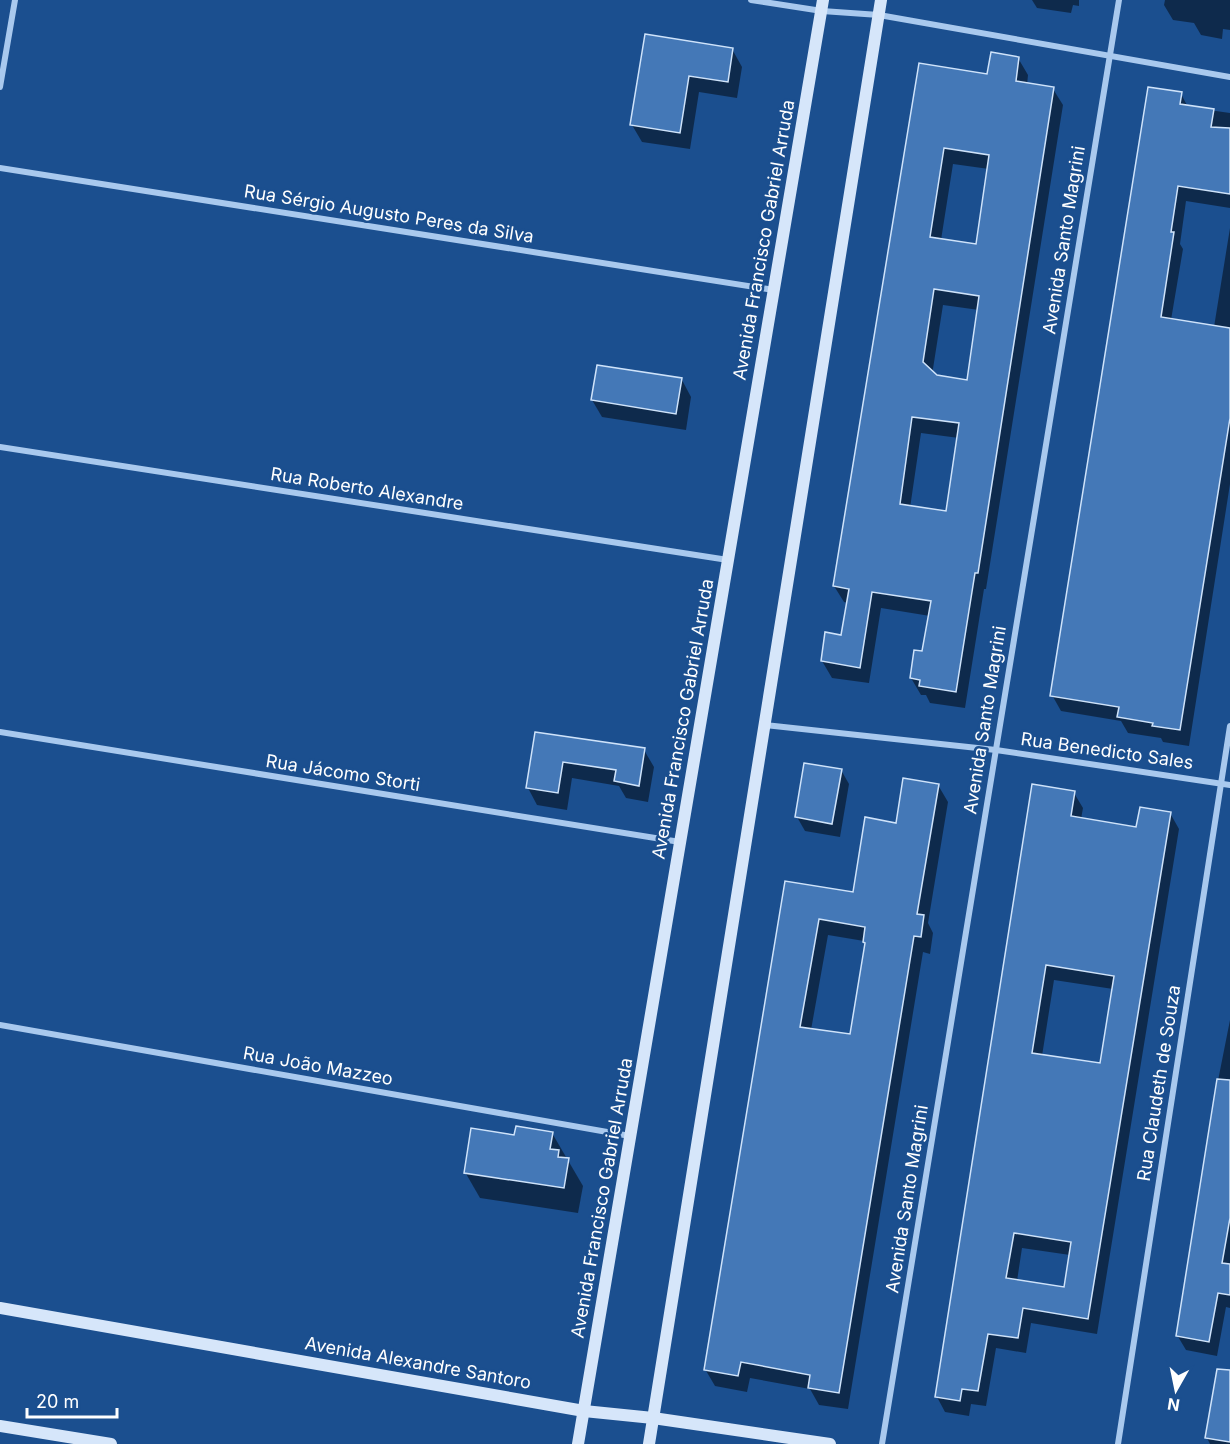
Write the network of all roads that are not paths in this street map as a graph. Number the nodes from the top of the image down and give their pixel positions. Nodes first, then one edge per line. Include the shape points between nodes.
1 (15, 0) edge
2 (751, 0) edge
3 (881, 0) edge
4 (1119, 0) edge
5 (823, 6) edge
6 (879, 15) junction
7 (0, 38) edge
8 (8, 39) junction
9 (1110, 57) junction
10 (1230, 77) edge
11 (0, 87) edge
12 (0, 168) edge
13 (774, 290) junction
14 (0, 447) edge
15 (729, 560) junction
16 (765, 725) junction
17 (1230, 726) edge
18 (0, 732) edge
19 (996, 750) junction
20 (1221, 783) junction
21 (1230, 785) edge
22 (681, 843) junction
23 (0, 1025) edge
24 (631, 1136) junction
25 (0, 1308) edge
26 (584, 1411) junction
27 (653, 1418) junction
28 (0, 1426) edge
29 (111, 1444) edge
30 (578, 1444) edge
31 (649, 1444) edge
32 (830, 1444) edge
33 (882, 1444) edge
34 (1118, 1444) edge

1 - 8 street
2 - 5 street
3 - 6 main road
4 - 9 street, Avenida Santo Magrini
5 - 6 street
5 - 13 main road, Avenida Francisco Gabriel Arruda
6 - 9 street
6 - 16 main road
7 - 8 street
8 - 11 street
9 - 10 street
9 - 19 street, Avenida Santo Magrini
12 - 13 street, Rua Sérgio Augusto Peres da Silva
13 - 15 main road, Avenida Francisco Gabriel Arruda
14 - 15 street, Rua Roberto Alexandre
15 - 22 main road, Avenida Francisco Gabriel Arruda
16 - 19 street, Rua Benedicto Sales
16 - 27 main road
17 - 20 street, Rua Claudeth de Souza
18 - 22 street, Rua Jácomo Storti
19 - 20 street, Rua Benedicto Sales
19 - 33 street, Avenida Santo Magrini
20 - 21 street, Rua Benedicto Sales
20 - 34 street, Rua Claudeth de Souza
22 - 24 main road, Avenida Francisco Gabriel Arruda
23 - 24 street, Rua João Mazzeo
24 - 26 main road, Avenida Francisco Gabriel Arruda
25 - 26 main road, Avenida Alexandre Santoro
26 - 27 main road, Avenida Alexandre Santoro
26 - 30 main road, Avenida Francisco Gabriel Arruda
27 - 31 main road
27 - 32 main road, Avenida Alexandre Santoro
28 - 29 main road

